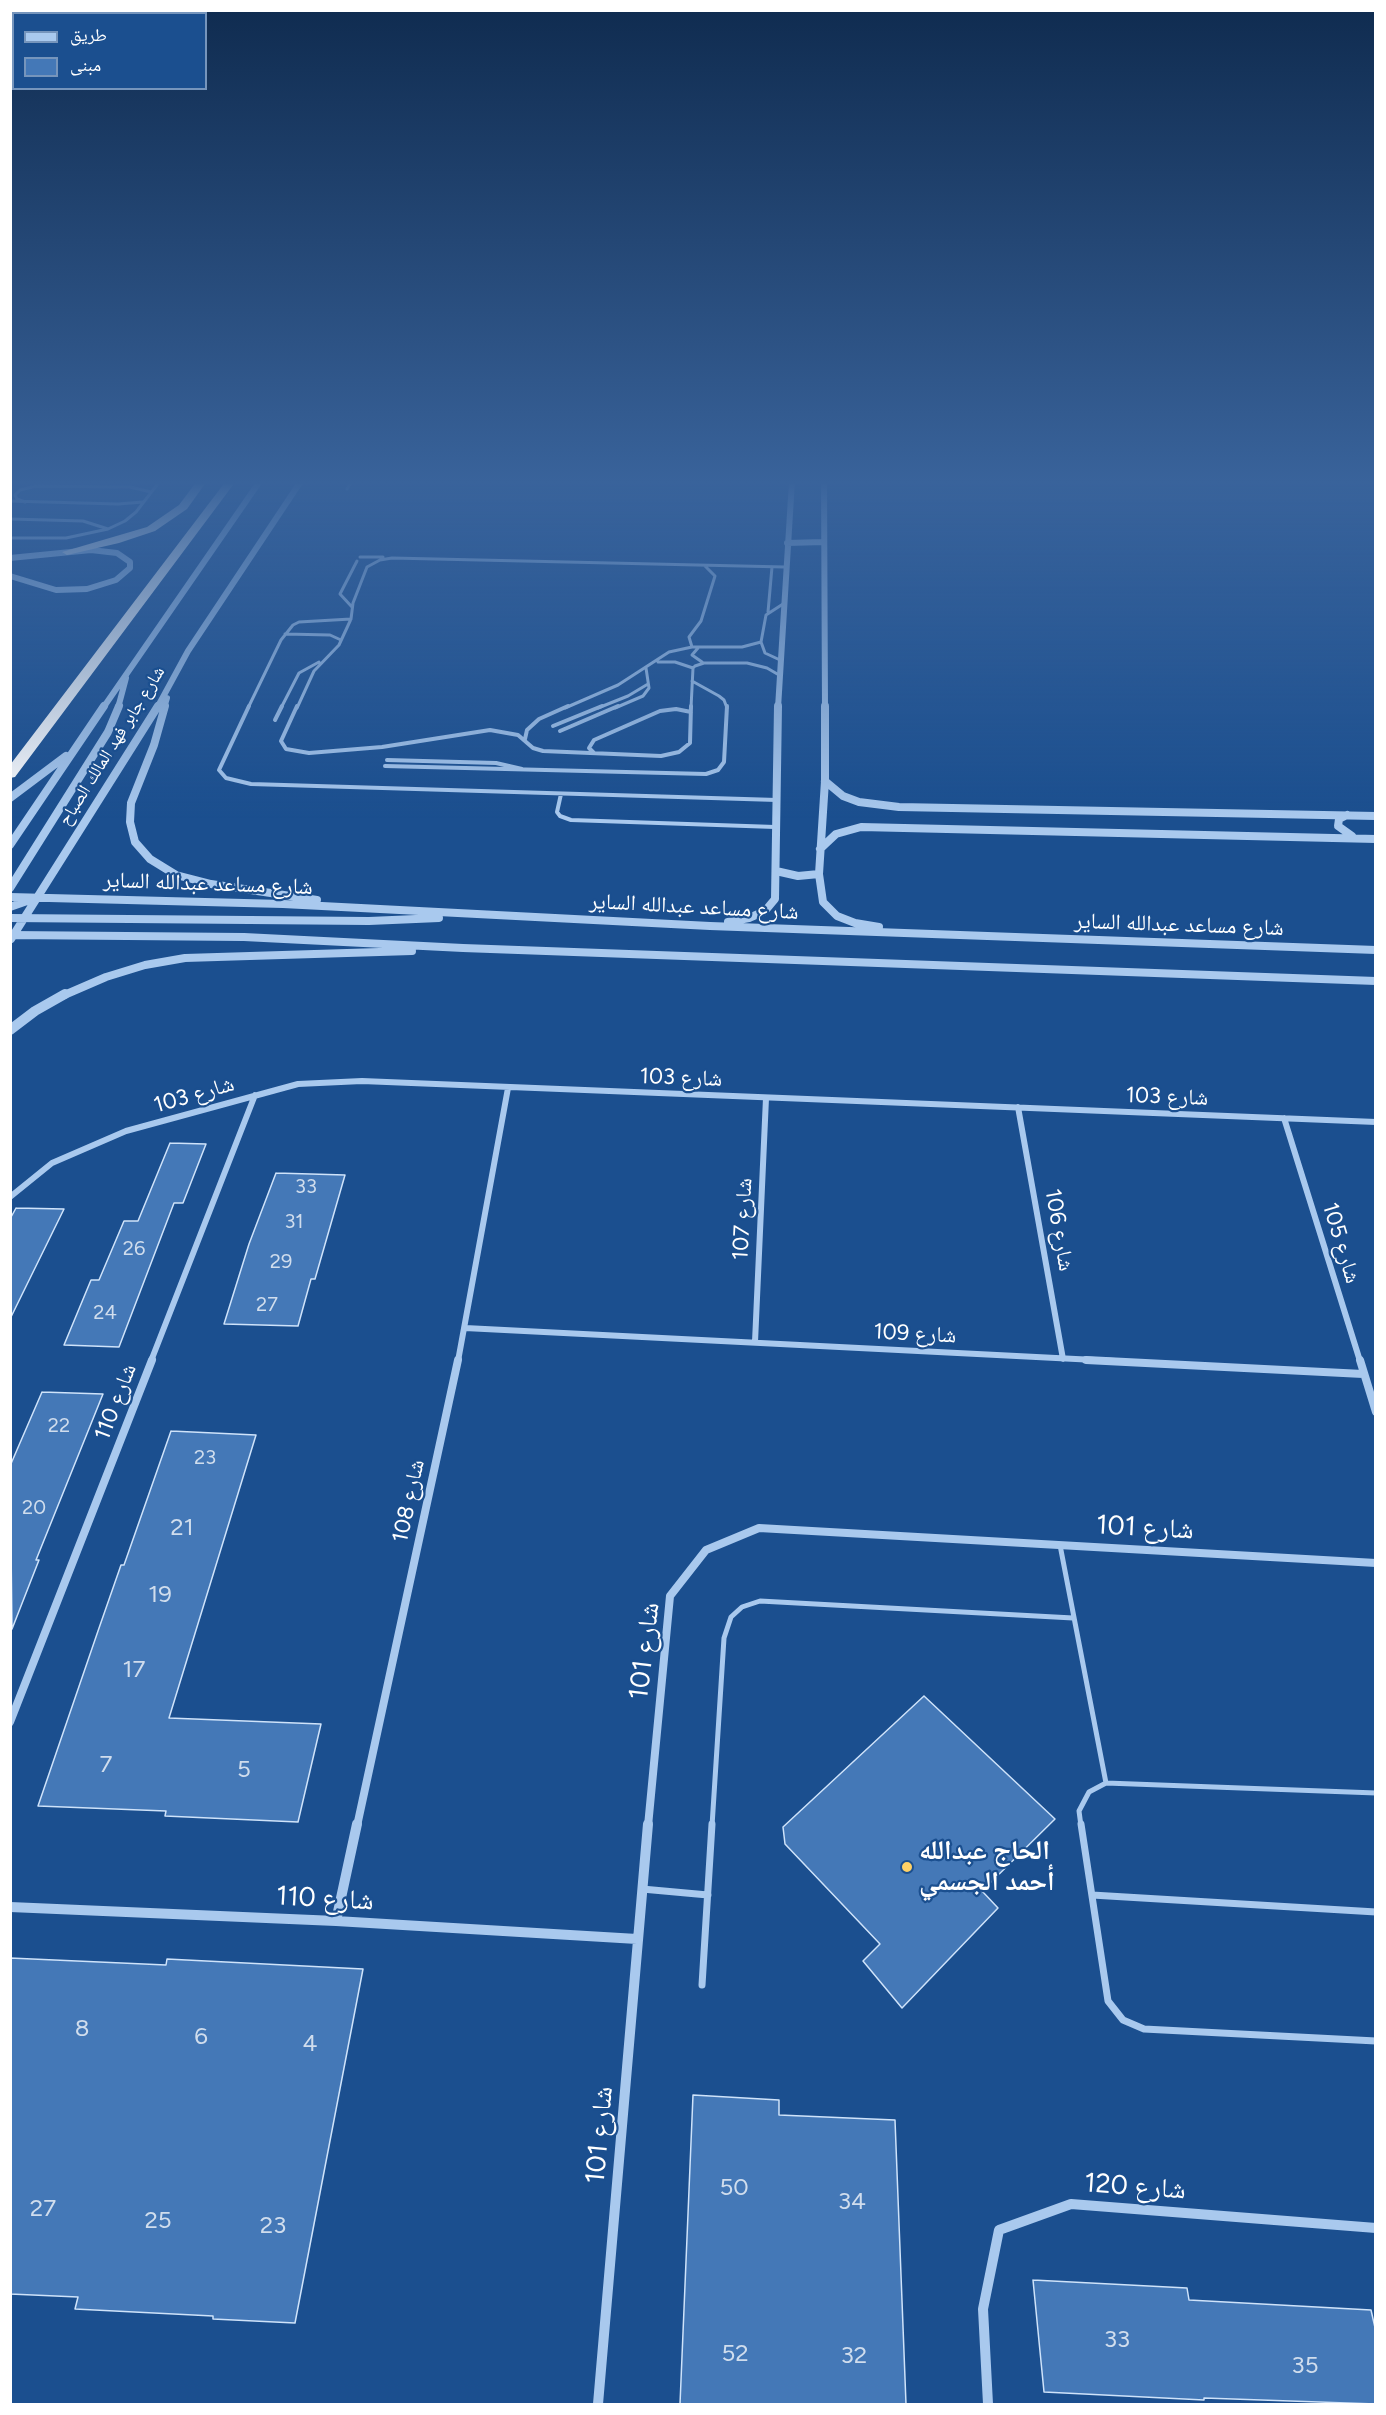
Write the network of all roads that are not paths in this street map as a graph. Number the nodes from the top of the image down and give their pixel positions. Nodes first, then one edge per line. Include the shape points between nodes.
1 (146, 594) edge
2 (182, 594) edge
3 (226, 594) edge
4 (340, 594) edge
5 (357, 594) edge
6 (709, 594) edge
7 (770, 594) edge
8 (784, 594) edge
9 (823, 594) edge
10 (783, 604) junction
11 (352, 608) junction
12 (768, 612) junction
13 (351, 619) junction
14 (285, 634) junction
15 (341, 640) junction
16 (761, 642) junction
17 (692, 647) junction
18 (700, 647) junction
19 (780, 660) junction
20 (322, 661) junction
21 (656, 662) junction
22 (704, 663) junction
23 (646, 668) junction
24 (693, 668) junction
25 (126, 674) junction
26 (779, 675) junction
27 (692, 681) junction
28 (648, 684) junction
29 (168, 691) junction
30 (691, 712) junction
31 (275, 720) dead end
32 (553, 726) dead end
33 (560, 731) dead end
34 (525, 739) junction
35 (76, 748) junction
36 (595, 754) junction
37 (387, 760) dead end
38 (385, 766) dead end
39 (523, 770) junction
40 (10, 774) edge
41 (825, 781) junction
42 (561, 794) junction
43 (10, 798) edge
44 (777, 801) junction
45 (1347, 815) junction
46 (1376, 816) edge
47 (777, 827) junction
48 (1358, 838) junction
49 (1376, 839) edge
50 (10, 845) edge
51 (820, 849) junction
52 (776, 872) junction
53 (819, 874) junction
54 (10, 888) edge
55 (10, 897) edge
56 (36, 897) junction
57 (10, 907) edge
58 (356, 907) junction
59 (483, 915) junction
60 (25, 916) junction
61 (10, 918) edge
62 (710, 926) junction
63 (920, 934) junction
64 (11, 935) edge
65 (463, 948) junction
66 (1376, 950) edge
67 (1376, 981) edge
68 (10, 1030) edge
69 (508, 1088) junction
70 (255, 1095) junction
71 (766, 1098) junction
72 (1018, 1107) junction
73 (1284, 1118) junction
74 (1376, 1122) edge
75 (10, 1197) edge
76 (465, 1328) junction
77 (755, 1342) junction
78 (1063, 1359) junction
79 (1362, 1374) junction
80 (1376, 1412) edge
81 (1060, 1545) junction
82 (1376, 1563) edge
83 (1073, 1618) junction
84 (10, 1722) edge
85 (1106, 1783) junction
86 (1376, 1793) edge
87 (642, 1889) junction
88 (708, 1895) junction
89 (1092, 1895) junction
90 (10, 1908) edge
91 (1376, 1912) edge
92 (336, 1921) junction
93 (637, 1939) junction
94 (702, 1985) dead end
95 (1376, 2041) edge
96 (1376, 2228) edge
97 (598, 2404) edge
98 (988, 2404) edge

1 - 40 highway
2 - 25 street, شارع جابر فهد المالك الصباح
3 - 29 street, شارع جابر فهد المالك الصباح via 188,651
4 - 11 lane
5 - 11 lane
6 - 17 lane via 701,621 689,637
7 - 12 lane
8 - 10 street
9 - 41 street
10 - 12 lane
10 - 19 street
11 - 13 lane
12 - 16 lane
13 - 14 lane via 299,622
13 - 15 lane
14 - 15 lane via 330,635
14 - 42 lane via 273,651 220,765 225,778 241,783
15 - 20 lane
16 - 18 lane via 742,647
16 - 19 lane via 765,653
17 - 18 lane
17 - 21 lane via 675,650
18 - 22 lane via 692,655
19 - 26 street
20 - 31 lane via 299,673
20 - 34 lane via 281,741 292,752 382,747 479,730 510,732
21 - 23 lane
21 - 24 lane via 675,662
22 - 24 lane
22 - 26 lane via 754,664
23 - 28 lane
23 - 34 lane via 539,719 527,730
24 - 27 lane
25 - 35 street, شارع جابر فهد المالك الصباح
25 - 54 street via 120,704 108,732
26 - 44 street
27 - 30 lane
27 - 39 lane via 727,705 724,762 718,770 692,775
28 - 32 lane
28 - 33 lane via 647,692 636,700
29 - 56 street, شارع جابر فهد المالك الصباح
29 - 58 street via 154,745 131,803 135,842 150,859 176,874 211,884
30 - 36 lane via 665,710 594,740 589,748
30 - 36 lane via 690,742 679,752 661,756
34 - 36 lane via 538,750
35 - 43 street
35 - 50 street, شارع جابر فهد المالك الصباح
37 - 39 lane via 496,763
38 - 39 lane
41 - 45 street via 843,796 859,802 899,807
41 - 51 street
42 - 44 lane
42 - 47 lane via 557,812 571,820
44 - 47 street
45 - 46 street
45 - 48 street via 1338,819 1338,826
47 - 52 street
48 - 49 street
48 - 51 street via 861,827 836,834
51 - 53 street
52 - 53 street
52 - 62 street via 775,899 765,911
53 - 63 street via 823,902 837,916 855,923
55 - 56 street, شارع مساعد عبدالله الساير
56 - 57 street
56 - 58 street, شارع مساعد عبدالله الساير
56 - 60 street, شارع جابر فهد المالك الصباح
58 - 59 street, شارع مساعد عبدالله الساير
59 - 60 street via 369,921
59 - 62 street, شارع مساعد عبدالله الساير
60 - 61 street
60 - 64 street, شارع جابر فهد المالك الصباح
62 - 63 street, شارع مساعد عبدالله الساير
63 - 66 street, شارع مساعد عبدالله الساير
64 - 65 street via 244,938
65 - 67 street
65 - 68 street via 185,958 106,977 69,992
69 - 70 street, شارع 103 via 362,1080 298,1084
69 - 71 street, شارع 103
69 - 76 street, شارع 108
70 - 75 street, شارع 103 via 126,1131 52,1163
70 - 84 street, شارع 110
71 - 72 street, شارع 103
71 - 77 street, شارع 107
72 - 73 street, شارع 103
72 - 78 street, شارع 106
73 - 74 street, شارع 103
73 - 79 street, شارع 105
76 - 77 street, شارع 109
76 - 92 street, شارع 108
77 - 78 street, شارع 109
78 - 79 street, شارع 109
79 - 80 street, شارع 105
81 - 82 street, شارع 101
81 - 83 lane
81 - 87 street, شارع 101 via 759,1528 706,1550 670,1596
83 - 85 lane
83 - 88 lane via 760,1601 742,1607 731,1617 724,1638
85 - 86 lane
85 - 89 lane via 1089,1792 1079,1811
87 - 88 lane
87 - 93 street, شارع 101
88 - 94 lane
89 - 91 lane
89 - 95 lane via 1108,2001 1123,2020 1144,2029
90 - 92 street, شارع 110
92 - 93 street, شارع 110
93 - 97 street, شارع 101
96 - 98 street, شارع 120 via 1071,2204 999,2230 983,2309

